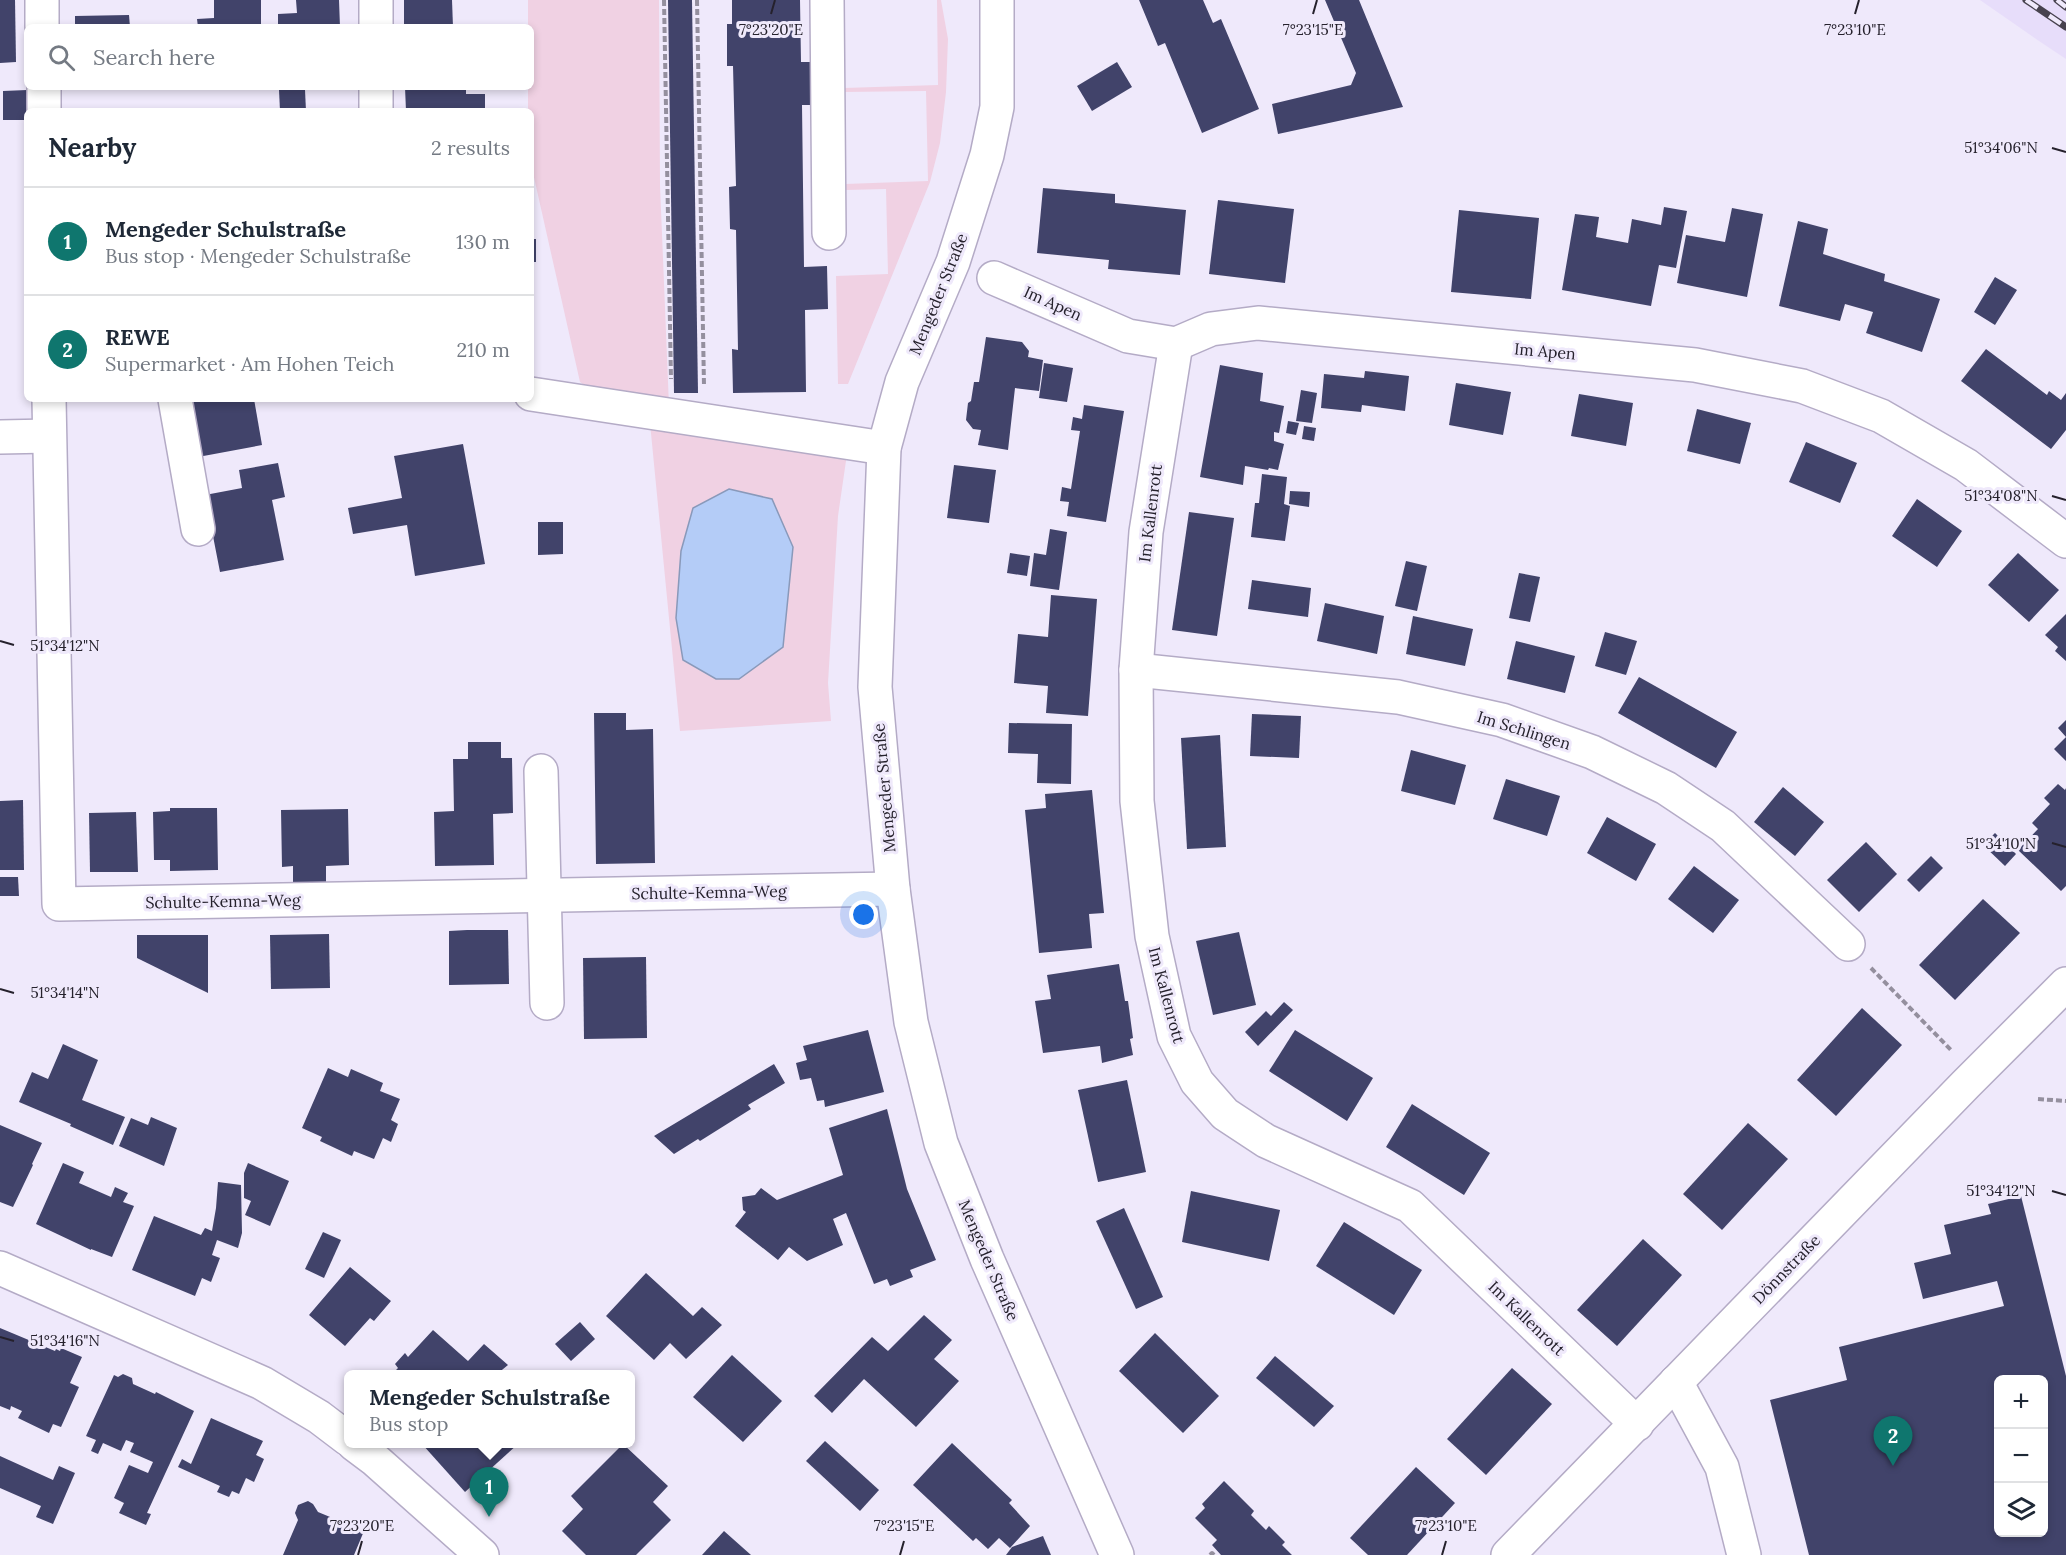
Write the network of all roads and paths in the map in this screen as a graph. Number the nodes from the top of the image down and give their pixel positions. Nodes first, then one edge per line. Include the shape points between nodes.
1 (42, 0) edge
2 (376, 0) edge
3 (664, 0) edge
4 (697, 0) edge
5 (826, 0) edge
6 (996, 0) edge
7 (42, 24) edge
8 (376, 24) edge
9 (44, 90) edge
10 (376, 90) edge
11 (44, 108) edge
12 (376, 108) edge
13 (660, 179) dead end
14 (668, 179) junction
15 (829, 233) dead end
16 (994, 278) dead end
17 (1176, 344) junction
18 (704, 387) dead end
19 (534, 394) edge
20 (49, 402) edge
21 (176, 402) edge
22 (672, 416) junction
23 (49, 436) junction
24 (0, 437) edge
25 (884, 448) junction
26 (198, 529) dead end
27 (2066, 541) edge
28 (1136, 670) junction
29 (542, 771) dead end
30 (893, 889) junction
31 (545, 894) junction
32 (1848, 944) joint
33 (2066, 984) edge
34 (547, 1003) dead end
35 (1966, 1084) junction
36 (2038, 1099) dead end
37 (2066, 1101) edge
38 (0, 1268) edge
39 (1676, 1382) junction
40 (1637, 1424) junction
41 (344, 1436) edge
42 (360, 1448) edge
43 (482, 1555) edge
44 (1117, 1555) edge
45 (1508, 1555) edge
46 (1744, 1555) edge

1 - 7 street
2 - 8 street
3 - 14 path
4 - 18 path
5 - 15 street
6 - 25 street, Mengeder Straße via 997,107 987,155 953,262 903,382
9 - 11 street
10 - 12 street
13 - 14 path
14 - 22 path
16 - 17 street, Im Apen via 1128,336
17 - 27 street, Im Apen via 1211,329 1258,323 1695,365 1802,386 1881,416 1966,465
17 - 28 street, Im Kallenrott via 1146,532
19 - 22 street
20 - 23 street, Schulte-Kemna-Weg
21 - 26 street
22 - 25 street
23 - 24 street
23 - 31 street, Schulte-Kemna-Weg via 59,904
25 - 30 street, Mengeder Straße via 875,687
28 - 32 street, Im Schlingen via 1398,697 1502,720 1592,752 1666,788 1723,826
28 - 40 street, Im Kallenrott via 1137,801 1152,936 1174,1036 1197,1082 1225,1113 1266,1141 1410,1206
29 - 31 street
30 - 31 street, Schulte-Kemna-Weg
30 - 44 street, Mengeder Straße via 911,1022 941,1143 987,1259
31 - 34 street
32 - 35 path via 1953,1052
33 - 35 street, Dönnstraße
35 - 39 street, Dönnstraße
36 - 37 path
38 - 41 street via 262,1383
39 - 40 street, Dönnstraße
39 - 46 street via 1722,1467
40 - 45 street, Dönnstraße
42 - 43 street

